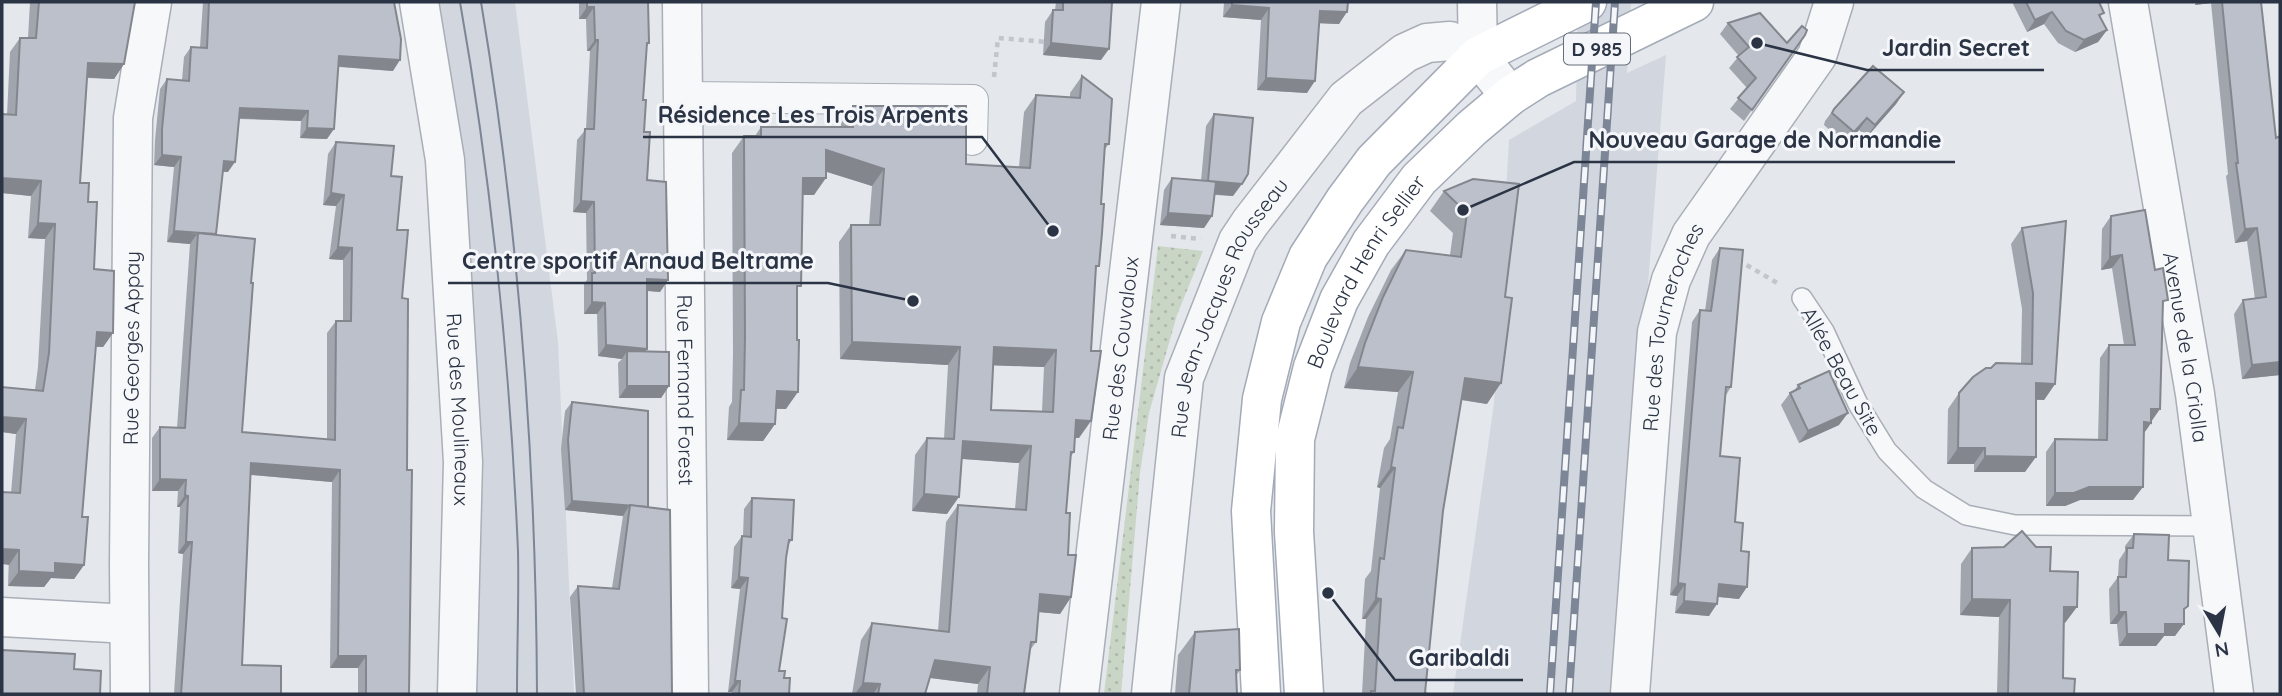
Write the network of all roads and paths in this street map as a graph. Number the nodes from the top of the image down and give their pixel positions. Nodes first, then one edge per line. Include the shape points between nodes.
1 (152, 2) edge
2 (419, 2) edge
3 (682, 2) edge
4 (1161, 2) edge
5 (1478, 2) edge
6 (1694, 2) edge
7 (1834, 2) edge
8 (2128, 2) edge
9 (1575, 7) edge
10 (998, 38) dead end
11 (1050, 42) edge
12 (1478, 56) junction
13 (1524, 87) junction
14 (683, 97) junction
15 (972, 140) dead end
16 (1135, 233) junction
17 (1238, 242) junction
18 (1733, 257) edge
19 (1802, 298) joint
20 (2213, 526) junction
21 (2, 617) edge
22 (129, 624) junction
23 (130, 694) edge
24 (457, 694) edge
25 (689, 694) edge
26 (1079, 694) edge
27 (1151, 694) edge
28 (1262, 694) edge
29 (1304, 694) edge
30 (1630, 694) edge
31 (2234, 694) edge

1 - 22 street, Rue Georges Appay via 133,118
2 - 24 street, Rue des Moulineaux via 445,160 463,461
3 - 14 street, Rue Fernand Forest
4 - 16 street, Rue des Couvaloux
5 - 12 street
6 - 13 main road, Boulevard Henri Sellier / D 985
7 - 30 street, Rue des Tourneroches via 1817,56 1691,235 1671,280 1657,332
8 - 20 street, Avenue de la Criolla via 2196,394
9 - 12 main road, Boulevard Henri Sellier
10 - 11 path
12 - 13 street
12 - 17 street, Rue Jean-Jacques Rousseau via 1450,41 1427,43 1405,53 1346,99
12 - 28 main road, Boulevard Henri Sellier via 1374,161 1345,200 1308,257 1281,322 1262,399 1251,511
13 - 29 main road, Boulevard Henri Sellier via 1419,179 1379,232 1339,300 1313,367 1295,439 1294,532
14 - 15 street via 973,100
14 - 25 street, Rue Fernand Forest
16 - 17 path
16 - 26 street, Rue des Couvaloux
17 - 27 street, Rue Jean-Jacques Rousseau via 1184,378
18 - 19 path, Allée Beau Site
19 - 20 lane, Allée Beau Site via 1887,451 1924,489 1966,515 2015,525
20 - 31 street, Avenue de la Criolla
21 - 22 street
22 - 23 street, Rue Georges Appay

